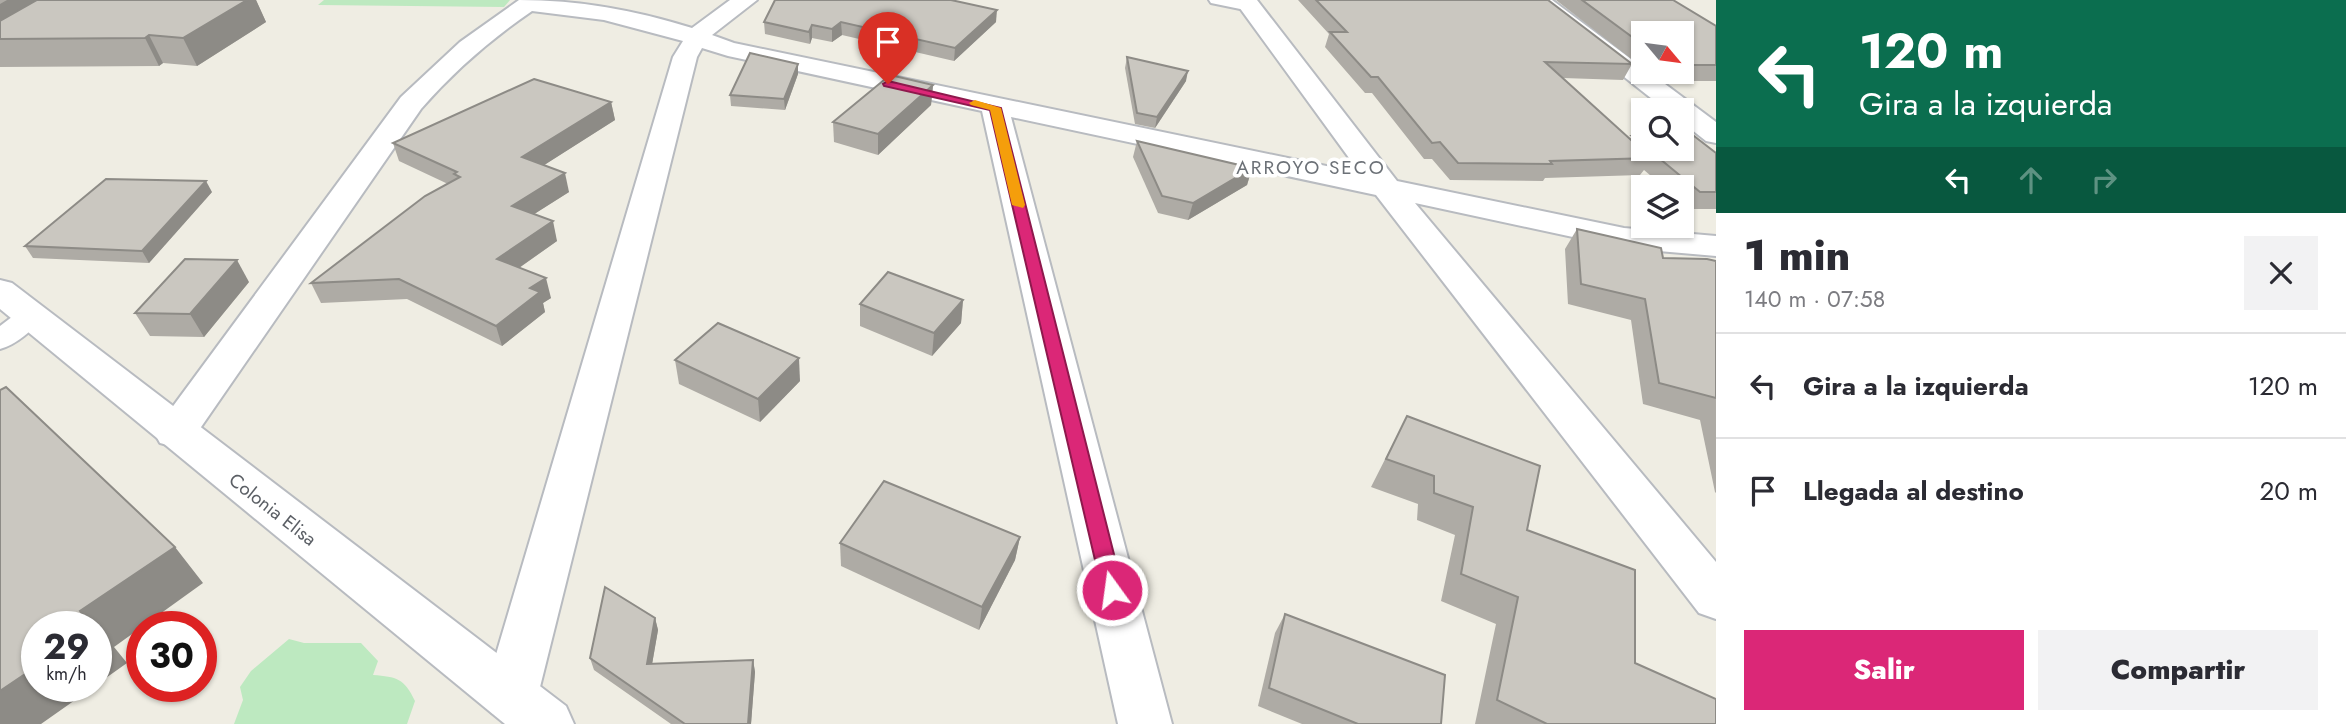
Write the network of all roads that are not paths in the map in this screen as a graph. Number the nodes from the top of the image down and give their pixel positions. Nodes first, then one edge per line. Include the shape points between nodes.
1 (746, 0) edge
2 (1538, 0) edge
3 (530, 2) edge
4 (1237, 2) edge
5 (596, 6) edge
6 (696, 36) junction
7 (995, 108) junction
8 (1716, 135) edge
9 (1387, 189) junction
10 (1716, 246) edge
11 (0, 291) edge
12 (30, 316) junction
13 (0, 340) edge
14 (175, 432) junction
15 (1716, 598) edge
16 (510, 695) junction
17 (547, 724) edge
18 (1145, 724) edge

1 - 6 street via 710,20
2 - 8 street
3 - 5 street
3 - 14 street via 444,65 411,103
4 - 9 street
5 - 6 street
6 - 7 street via 728,49
6 - 16 street via 685,57
7 - 9 street
7 - 18 street
9 - 10 street via 1625,238
9 - 15 street
11 - 12 street, Colonia Elisa
12 - 13 lane
12 - 14 street, Colonia Elisa
14 - 16 street, Colonia Elisa
16 - 17 street, Colonia Elisa

